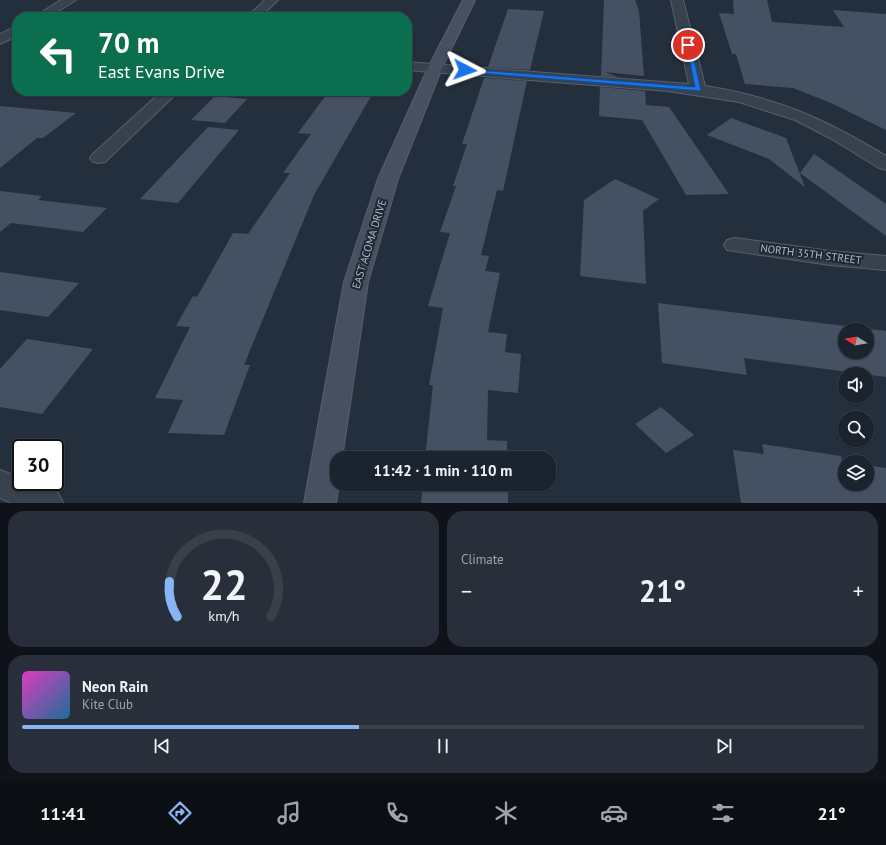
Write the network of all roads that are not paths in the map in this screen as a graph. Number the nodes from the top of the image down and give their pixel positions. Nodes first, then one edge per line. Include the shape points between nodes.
1 (70, 0) edge
2 (272, 0) edge
3 (469, 0) edge
4 (677, 0) edge
5 (49, 12) edge
6 (259, 12) edge
7 (412, 66) edge
8 (435, 68) junction
9 (698, 89) junction
10 (166, 96) edge
11 (99, 158) dead end
12 (886, 164) edge
13 (735, 245) dead end
14 (886, 263) edge
15 (0, 484) edge
16 (47, 503) edge
17 (320, 503) edge

1 - 5 street
2 - 6 street
3 - 8 street, EAST ACOMA DRIVE
4 - 9 street
7 - 8 street
8 - 9 street
8 - 17 street, EAST ACOMA DRIVE via 388,179 356,282
9 - 12 street via 787,111 842,137
10 - 11 street
13 - 14 street, NORTH 35TH STREET
15 - 16 street

